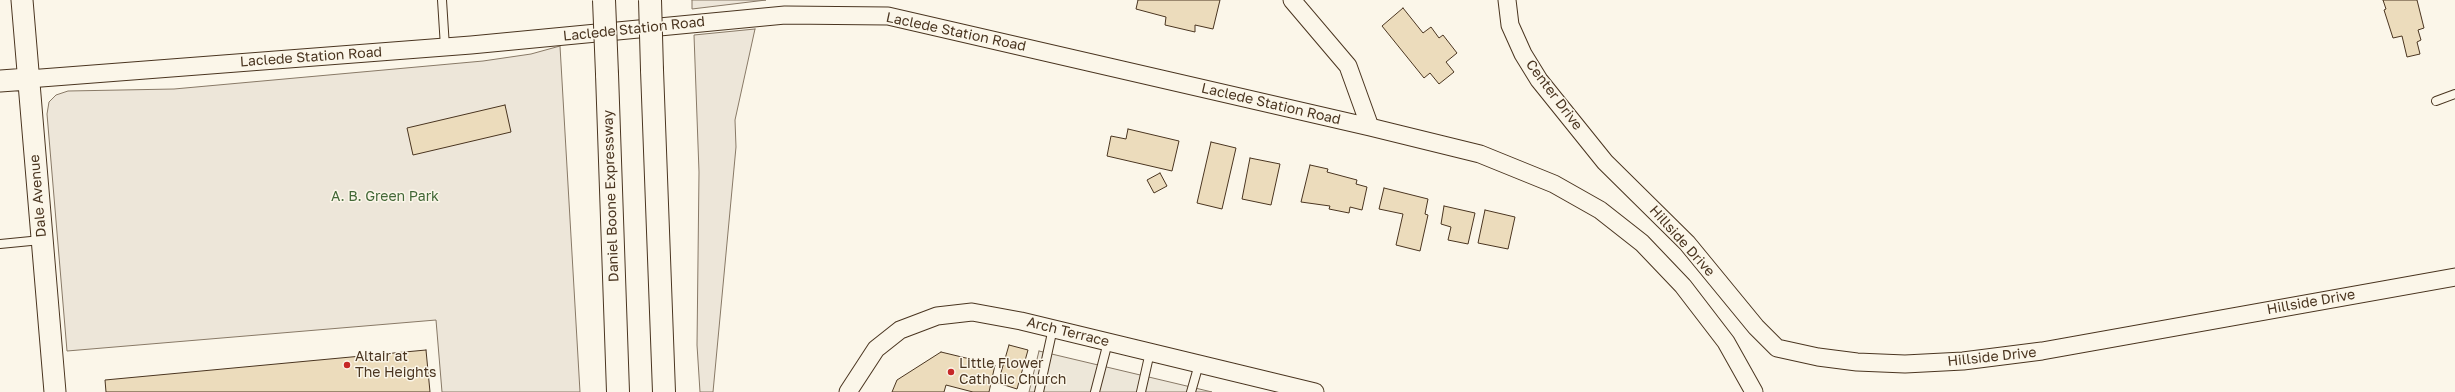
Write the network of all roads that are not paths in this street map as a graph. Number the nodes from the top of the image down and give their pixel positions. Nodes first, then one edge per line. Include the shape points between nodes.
1 (22, 0) edge
2 (442, 0) edge
3 (604, 0) edge
4 (650, 0) edge
5 (1292, 0) edge
6 (1507, 0) edge
7 (445, 47) junction
8 (28, 78) junction
9 (0, 81) edge
10 (2455, 94) edge
11 (2436, 101) dead end
12 (1370, 126) junction
13 (1605, 162) joint
14 (42, 240) junction
15 (0, 244) edge
16 (2455, 277) edge
17 (1053, 328) junction
18 (1108, 342) junction
19 (1150, 352) junction
20 (1199, 364) junction
21 (55, 392) edge
22 (618, 392) edge
23 (664, 392) edge
24 (848, 392) edge
25 (1039, 392) edge
26 (1095, 392) edge
27 (1140, 392) edge
28 (1192, 392) edge
29 (1315, 392) edge
30 (1754, 392) edge

1 - 8 street, Dale Avenue
2 - 7 lane
3 - 22 highway, Daniel Boone Expressway, bridge
4 - 23 highway, bridge
5 - 12 street via 1348,66
6 - 13 street, Center Drive via 1510,25 1523,54 1539,80
7 - 8 street, Laclede Station Road
7 - 12 street, Laclede Station Road via 785,15 888,16
8 - 9 street, Laclede Station Road
8 - 14 street, Dale Avenue
10 - 11 lane
12 - 30 street, Laclede Station Road via 1480,154 1554,184 1600,210 1642,243 1683,286 1726,342 1753,386
13 - 16 street, Hillside Drive via 1687,243 1756,327 1777,348 1818,357 1905,364 1963,361 2035,352
14 - 15 lane
14 - 21 street, Dale Avenue
17 - 18 street, Arch Terrace
17 - 24 street, Arch Terrace via 972,312 937,316 900,330 876,349
17 - 25 lane
18 - 19 street, Arch Terrace
18 - 26 lane
19 - 20 street, Arch Terrace
19 - 27 lane
20 - 28 lane
20 - 29 street, Arch Terrace

